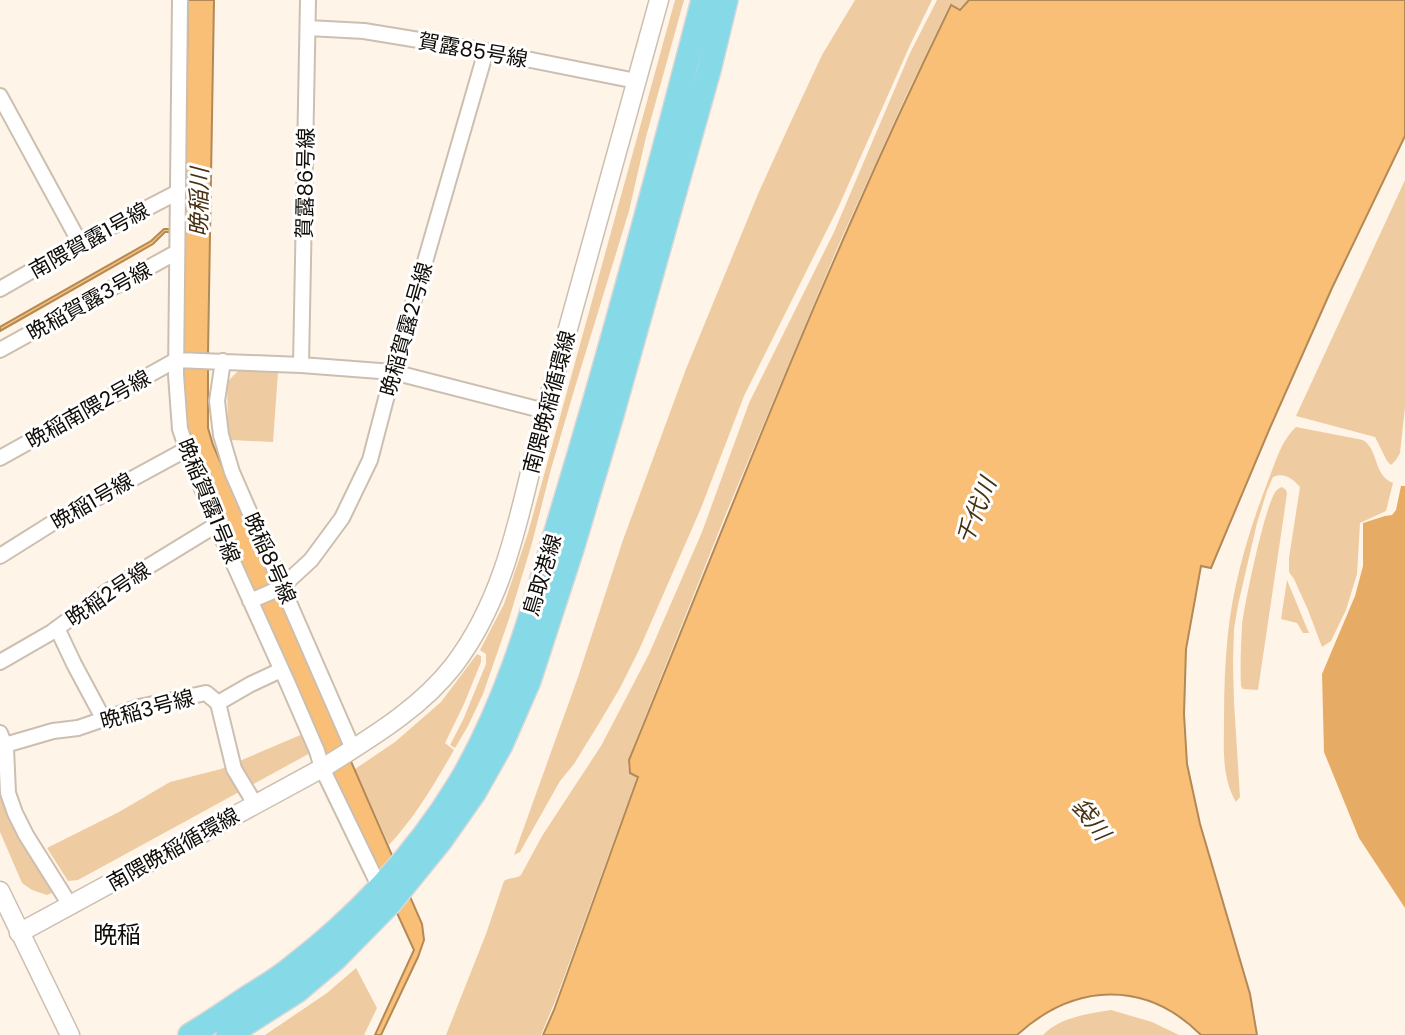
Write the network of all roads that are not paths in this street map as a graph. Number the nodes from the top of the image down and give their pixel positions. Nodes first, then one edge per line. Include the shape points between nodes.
1 (180, 0) edge
2 (308, 0) edge
3 (659, 0) edge
4 (703, 0) edge
5 (726, 0) edge
6 (308, 28) junction
7 (486, 51) junction
8 (636, 81) junction
9 (0, 96) edge
10 (178, 192) junction
11 (80, 243) junction
12 (177, 252) junction
13 (0, 289) edge
14 (0, 350) edge
15 (178, 360) junction
16 (217, 361) junction
17 (300, 365) junction
18 (393, 372) junction
19 (545, 411) junction
20 (187, 449) junction
21 (0, 458) edge
22 (216, 525) junction
23 (0, 556) edge
24 (281, 587) junction
25 (252, 600) junction
26 (57, 628) junction
27 (0, 662) edge
28 (281, 670) junction
29 (218, 703) junction
30 (104, 720) junction
31 (2, 739) edge
32 (352, 750) junction
33 (324, 767) junction
34 (255, 804) junction
35 (403, 874) junction
36 (0, 891) edge
37 (384, 892) junction
38 (70, 905) junction
39 (19, 933) junction
40 (70, 1035) edge
41 (190, 1035) edge
42 (228, 1035) edge

1 - 10 street, 晩稲賀露1号線
2 - 6 street, 賀露86号線
3 - 8 street, 南隈晩稲循環線
4 - 35 main road, 鳥取港線 via 583,443 503,695 459,784
5 - 35 main road, 鳥取港線 via 612,415 529,681 501,746 474,793
6 - 7 street, 賀露85号線 via 364,31
6 - 17 street, 賀露86号線
7 - 8 street, 賀露85号線
7 - 18 street, 晩稲賀露2号線
8 - 19 street, 南隈晩稲循環線
9 - 11 street
10 - 11 street, 南隈賀露1号線
10 - 12 street, 晩稲賀露1号線
11 - 13 street, 南隈賀露1号線
12 - 14 street, 晩稲賀露3号線
12 - 15 street, 晩稲賀露1号線
15 - 16 street
15 - 20 street, 晩稲賀露1号線 via 180,429
15 - 21 street, 晩稲南隈2号線
16 - 17 street
16 - 24 street, 晩稲8号線 via 221,435
17 - 18 street
18 - 19 street
18 - 24 street, 晩稲賀露2号線 via 370,460 342,518 311,560
19 - 32 street, 南隈晩稲循環線 via 506,565 486,614 454,666 418,703
20 - 22 street, 晩稲賀露1号線
20 - 23 street, 晩稲1号線
22 - 25 street, 晩稲賀露1号線
22 - 26 street, 晩稲2号線
24 - 25 street, 晩稲賀露2号線
24 - 32 street, 晩稲8号線
25 - 28 street, 晩稲賀露1号線
26 - 27 street, 晩稲2号線
26 - 30 street
28 - 29 street, 晩稲3号線
28 - 33 street, 晩稲賀露1号線
29 - 30 street, 晩稲3号線 via 206,693 195,694
29 - 34 street via 234,769
30 - 31 street, 晩稲3号線
31 - 38 street via 15,813
32 - 33 street, 南隈晩稲循環線
33 - 34 street, 南隈晩稲循環線
33 - 37 street, 晩稲賀露1号線
34 - 38 street, 南隈晩稲循環線
35 - 37 main road, 鳥取港線
36 - 39 street
37 - 41 main road, 鳥取港線 via 289,971
37 - 42 main road, 鳥取港線 via 336,958 297,991
38 - 39 street, 南隈晩稲循環線
39 - 40 street

